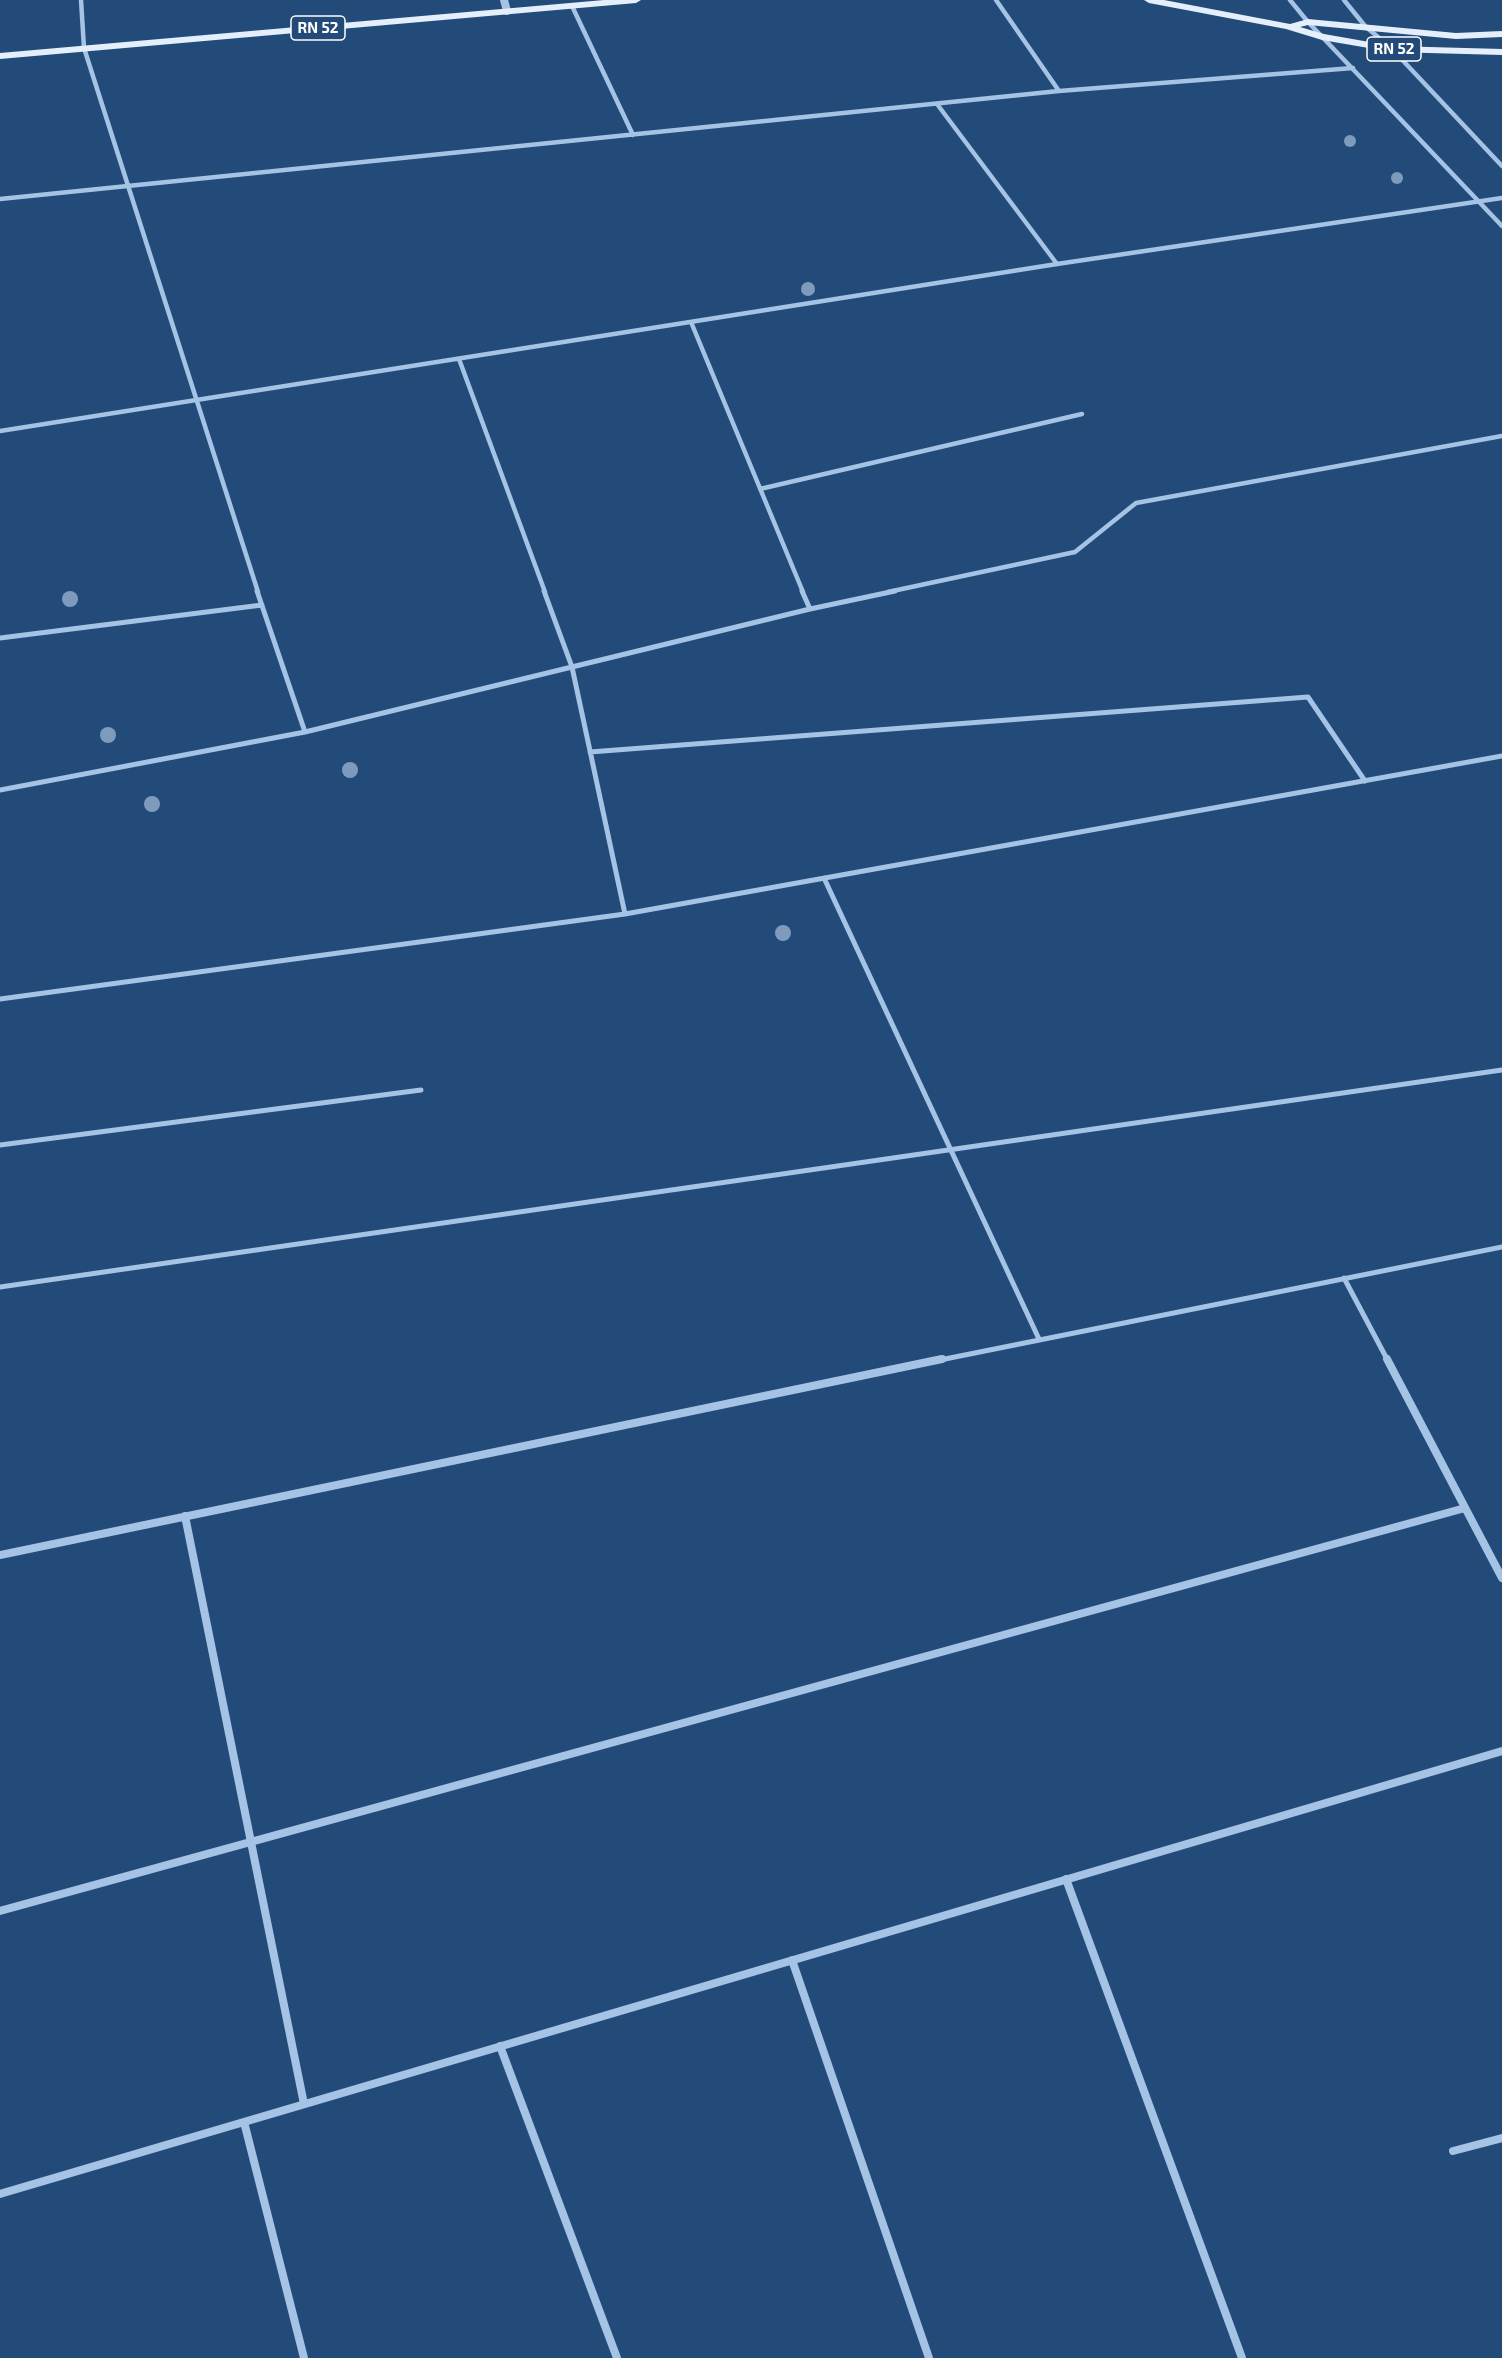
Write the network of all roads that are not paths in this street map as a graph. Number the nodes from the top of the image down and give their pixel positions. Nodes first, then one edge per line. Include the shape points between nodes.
1 (81, 0) edge
2 (504, 0) edge
3 (636, 0) edge
4 (996, 0) edge
5 (1149, 0) edge
6 (1290, 0) edge
7 (1344, 0) edge
8 (572, 6) junction
9 (507, 11) junction
10 (1308, 22) junction
11 (1288, 26) junction
12 (1365, 26) junction
13 (1502, 34) edge
14 (1322, 37) junction
15 (84, 48) junction
16 (1392, 49) junction
17 (1502, 52) edge
18 (0, 56) edge
19 (1353, 68) junction
20 (1059, 91) junction
21 (937, 104) junction
22 (633, 135) junction
23 (1502, 166) edge
24 (128, 186) junction
25 (1502, 198) edge
26 (0, 199) edge
27 (1479, 202) junction
28 (1502, 215) edge
29 (1493, 216) junction
30 (1502, 226) edge
31 (1057, 264) junction
32 (691, 322) junction
33 (459, 359) junction
34 (196, 400) junction
35 (1082, 414) dead end
36 (0, 431) edge
37 (1502, 436) edge
38 (760, 489) junction
39 (262, 605) junction
40 (810, 609) junction
41 (0, 638) edge
42 (572, 667) junction
43 (305, 732) junction
44 (590, 752) junction
45 (1502, 756) edge
46 (1365, 781) junction
47 (0, 790) edge
48 (824, 878) junction
49 (625, 914) junction
50 (0, 999) edge
51 (1502, 1070) edge
52 (421, 1090) dead end
53 (0, 1145) edge
54 (951, 1150) junction
55 (1502, 1246) edge
56 (1344, 1278) junction
57 (0, 1287) edge
58 (1039, 1339) junction
59 (1465, 1508) junction
60 (185, 1516) junction
61 (0, 1555) edge
62 (1502, 1578) edge
63 (1502, 1750) edge
64 (251, 1842) junction
65 (1066, 1878) junction
66 (0, 1911) edge
67 (792, 1960) junction
68 (500, 2046) junction
69 (304, 2104) junction
70 (244, 2122) junction
71 (1502, 2138) edge
72 (1453, 2151) dead end
73 (0, 2194) edge
74 (304, 2358) edge
75 (617, 2358) edge
76 (929, 2358) edge
77 (1242, 2358) edge

1 - 15 street
2 - 9 street
3 - 8 main road, RN 52
4 - 20 street
5 - 11 main road, RN 52
6 - 10 street
7 - 12 street
8 - 9 main road, RN 52
8 - 22 street
9 - 15 main road, RN 52
10 - 11 main road, RN 52
10 - 12 main road, RN 52
10 - 14 street
11 - 14 main road, RN 52
12 - 13 main road, RN 52 via 1456,36
12 - 16 street
14 - 16 main road, RN 52
14 - 19 street
15 - 18 main road, RN 52
15 - 24 street
16 - 17 main road, RN 52
16 - 23 street
19 - 20 street
19 - 27 street
20 - 21 street
21 - 22 street
21 - 31 street
22 - 24 street
24 - 26 street
24 - 34 street
25 - 27 street
27 - 29 street
27 - 31 street
28 - 29 street
29 - 30 street
31 - 32 street
32 - 33 street
32 - 38 street
33 - 34 street
33 - 42 street
34 - 36 street
34 - 39 street
35 - 38 street
37 - 40 street via 1136,503 1075,552
38 - 40 street
39 - 41 street
39 - 43 street
40 - 42 street
42 - 43 street
42 - 44 street
43 - 47 street
44 - 46 street via 1308,697
44 - 49 street
45 - 46 street
46 - 48 street
48 - 49 street
48 - 54 street
49 - 50 street
51 - 54 street
52 - 53 street
54 - 57 street
54 - 58 street
55 - 56 street
56 - 58 street
56 - 59 street
58 - 60 street
59 - 62 street
59 - 64 street
60 - 61 street
60 - 64 street
63 - 65 street
64 - 66 street
64 - 69 street
65 - 67 street
65 - 77 street
67 - 68 street
67 - 76 street
68 - 69 street
68 - 75 street
69 - 70 street
70 - 73 street
70 - 74 street
71 - 72 street

